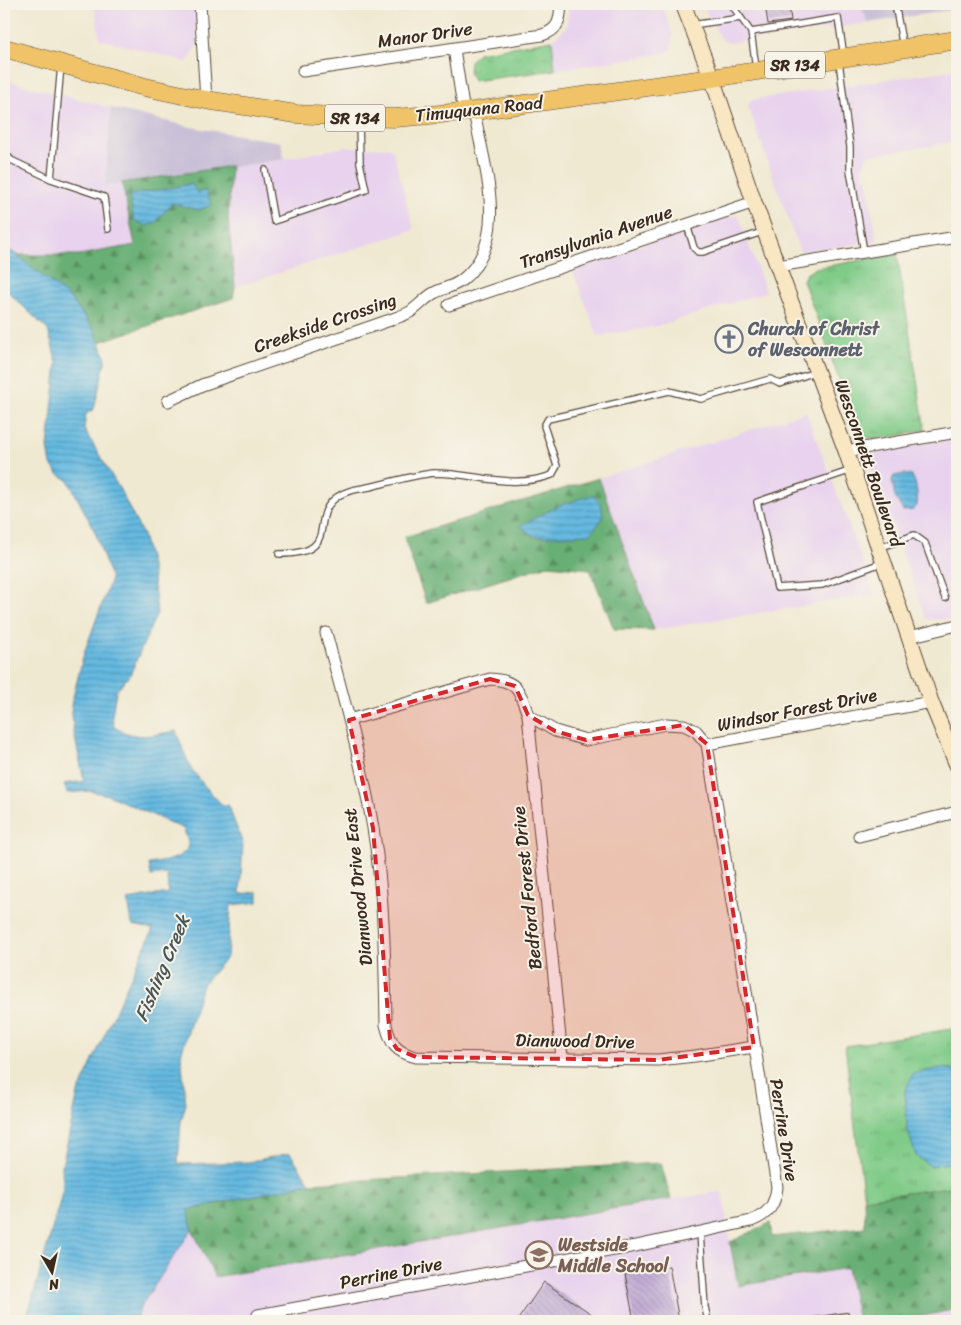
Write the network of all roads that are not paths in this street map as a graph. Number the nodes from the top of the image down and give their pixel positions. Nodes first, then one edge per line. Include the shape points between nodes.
1 (200, 4) edge
2 (561, 4) edge
3 (683, 4) edge
4 (731, 4) edge
5 (895, 4) edge
6 (741, 18) junction
7 (691, 25) junction
8 (751, 32) junction
9 (957, 40) edge
10 (4, 48) edge
11 (454, 49) junction
12 (904, 49) junction
13 (841, 58) junction
14 (61, 63) junction
15 (303, 71) dead end
16 (757, 72) junction
17 (712, 78) junction
18 (206, 100) junction
19 (469, 112) junction
20 (359, 118) junction
21 (4, 152) edge
22 (265, 170) dead end
23 (51, 179) junction
24 (754, 202) junction
25 (687, 225) junction
26 (108, 229) dead end
27 (765, 231) junction
28 (957, 237) edge
29 (864, 253) junction
30 (778, 266) junction
31 (449, 305) dead end
32 (817, 372) junction
33 (168, 401) dead end
34 (957, 432) edge
35 (846, 451) junction
36 (852, 470) junction
37 (279, 554) dead end
38 (881, 555) junction
39 (945, 598) dead end
40 (957, 625) edge
41 (326, 633) dead end
42 (909, 637) junction
43 (931, 702) junction
44 (528, 715) junction
45 (349, 720) junction
46 (707, 744) junction
47 (957, 765) edge
48 (957, 812) edge
49 (859, 836) dead end
50 (754, 1048) junction
51 (397, 1049) joint
52 (562, 1058) junction
53 (700, 1234) junction
54 (258, 1315) dead end
55 (708, 1321) edge
56 (813, 1321) edge
57 (847, 1321) edge

1 - 18 street
2 - 11 street, Manor Drive via 558,25 550,33
3 - 7 street, Wesconnett Boulevard
4 - 6 lane
5 - 12 lane
6 - 7 lane
6 - 8 lane
7 - 17 street, Wesconnett Boulevard
8 - 13 lane via 838,18
8 - 16 lane
9 - 12 main road, Timuquana Road / SR 134
10 - 14 main road, Timuquana Road / SR 134
11 - 15 street, Manor Drive
11 - 19 street, Creekside Crossing
12 - 13 main road, Timuquana Road / SR 134
13 - 16 main road, Timuquana Road / SR 134
13 - 29 lane via 850,170
14 - 18 main road, Timuquana Road / SR 134 via 145,88
14 - 23 lane
16 - 17 main road, Timuquana Road / SR 134
17 - 19 main road, Timuquana Road / SR 134
17 - 24 street, Wesconnett Boulevard
18 - 20 main road, Timuquana Road / SR 134 via 296,114
19 - 20 main road, Timuquana Road / SR 134
19 - 33 street, Creekside Crossing via 489,183 491,220 479,259 468,274 410,312 202,385
20 - 22 lane via 360,163 366,190 274,221
21 - 23 lane via 11,160
23 - 26 lane via 104,197
24 - 25 street, Transylvania Avenue
24 - 27 street, Wesconnett Boulevard
25 - 27 lane via 698,252
25 - 31 street, Transylvania Avenue
27 - 30 street, Wesconnett Boulevard
28 - 29 street
29 - 30 street
30 - 32 street, Wesconnett Boulevard
32 - 35 street, Wesconnett Boulevard
32 - 37 lane via 780,384 770,379 701,399 669,391 548,419 544,426 557,466 552,475 516,482 434,473 351,490 329,505 316,546
34 - 35 street
35 - 36 street, Wesconnett Boulevard
36 - 38 street, Wesconnett Boulevard
36 - 38 lane via 757,502 777,588 822,585
38 - 39 lane via 914,535 925,543
38 - 42 street, Wesconnett Boulevard
40 - 42 street
41 - 45 street, Dianwood Drive East
42 - 43 street, Wesconnett Boulevard
43 - 46 street, Windsor Forest Drive
43 - 47 street, Wesconnett Boulevard
44 - 45 street via 515,686 501,679 490,679
44 - 46 street, Windsor Forest Drive via 555,731 586,740 666,724 684,725 696,731
44 - 52 street, Bedford Forest Drive
45 - 51 street, Dianwood Drive East via 373,828 385,936 386,1025
46 - 50 street, Perrine Drive
48 - 49 street
50 - 52 street, Dianwood Drive via 658,1060
50 - 53 street, Perrine Drive via 777,1186 775,1200 764,1216 752,1222
51 - 52 street, Dianwood Drive via 416,1057
53 - 54 street, Perrine Drive
53 - 55 lane
56 - 57 lane via 846,1316

